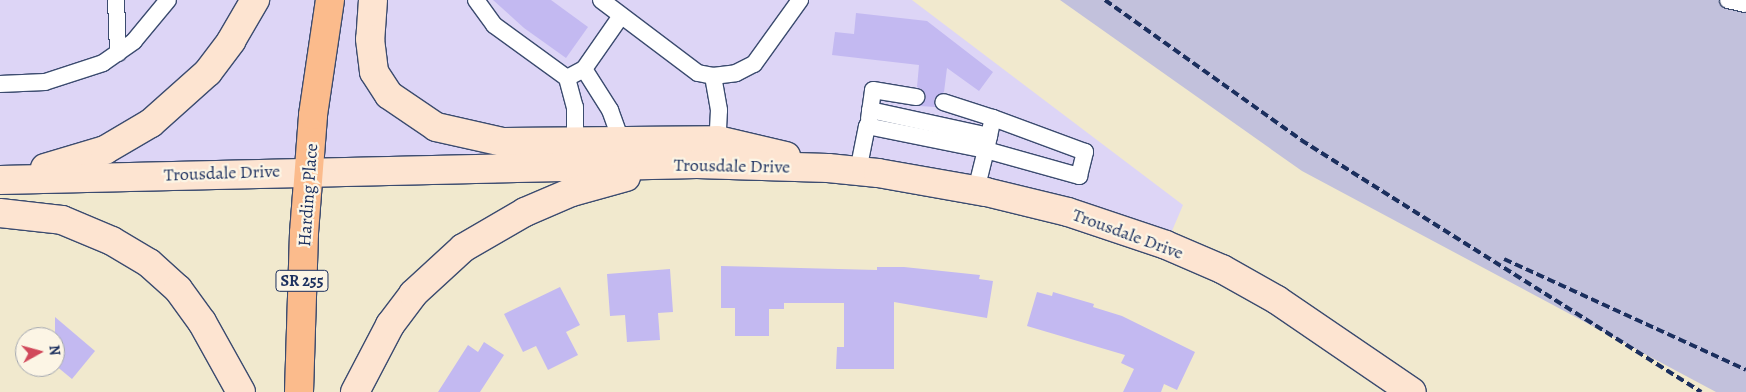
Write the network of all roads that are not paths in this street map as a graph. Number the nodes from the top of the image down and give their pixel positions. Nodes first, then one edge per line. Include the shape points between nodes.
1 (116, 0) edge
2 (168, 0) edge
3 (254, 0) edge
4 (330, 0) edge
5 (373, 0) edge
6 (476, 0) edge
7 (601, 0) edge
8 (800, 0) edge
9 (1728, 0) edge
10 (1746, 4) edge
11 (622, 16) junction
12 (118, 53) junction
13 (584, 69) junction
14 (713, 76) junction
15 (567, 78) junction
16 (0, 84) edge
17 (916, 97) dead end
18 (943, 102) dead end
19 (870, 110) junction
20 (994, 118) junction
21 (868, 126) junction
22 (621, 141) junction
23 (988, 143) junction
24 (721, 149) junction
25 (576, 155) junction
26 (675, 165) junction
27 (309, 171) junction
28 (858, 171) junction
29 (0, 180) edge
30 (976, 190) junction
31 (0, 213) edge
32 (241, 392) edge
33 (298, 392) edge
34 (355, 392) edge
35 (1412, 392) edge

1 - 12 lane
2 - 12 lane via 134,41
3 - 29 street via 231,41 208,72 151,123 95,153
4 - 27 main road, Harding Place / SR 255 via 317,73
5 - 25 street via 370,39 374,72 389,95 413,114 436,127 459,134
6 - 15 lane via 494,25
7 - 11 lane
8 - 14 lane via 754,64 736,73
9 - 10 lane
11 - 13 lane
11 - 14 lane via 698,73
12 - 16 lane via 103,63 65,77 45,82
13 - 15 lane
13 - 22 lane via 610,110
14 - 24 lane
15 - 25 lane via 575,107
17 - 19 lane via 873,90
18 - 20 lane
19 - 21 lane
19 - 23 lane
20 - 23 lane
20 - 23 lane via 1085,152 1079,176
21 - 23 lane
21 - 28 lane
22 - 24 street
22 - 25 street
23 - 30 lane
24 - 26 street, Trousdale Drive
24 - 28 street, Trousdale Drive
25 - 26 street, Trousdale Drive
25 - 27 street, Trousdale Drive
26 - 34 street via 572,192 525,212 463,248 412,294 390,325
27 - 29 street, Trousdale Drive
27 - 33 main road, Harding Place / SR 255
28 - 30 street, Trousdale Drive
30 - 35 street, Trousdale Drive via 1116,227 1222,269 1336,338
31 - 32 street via 62,220 112,241 149,262 178,289 202,322

